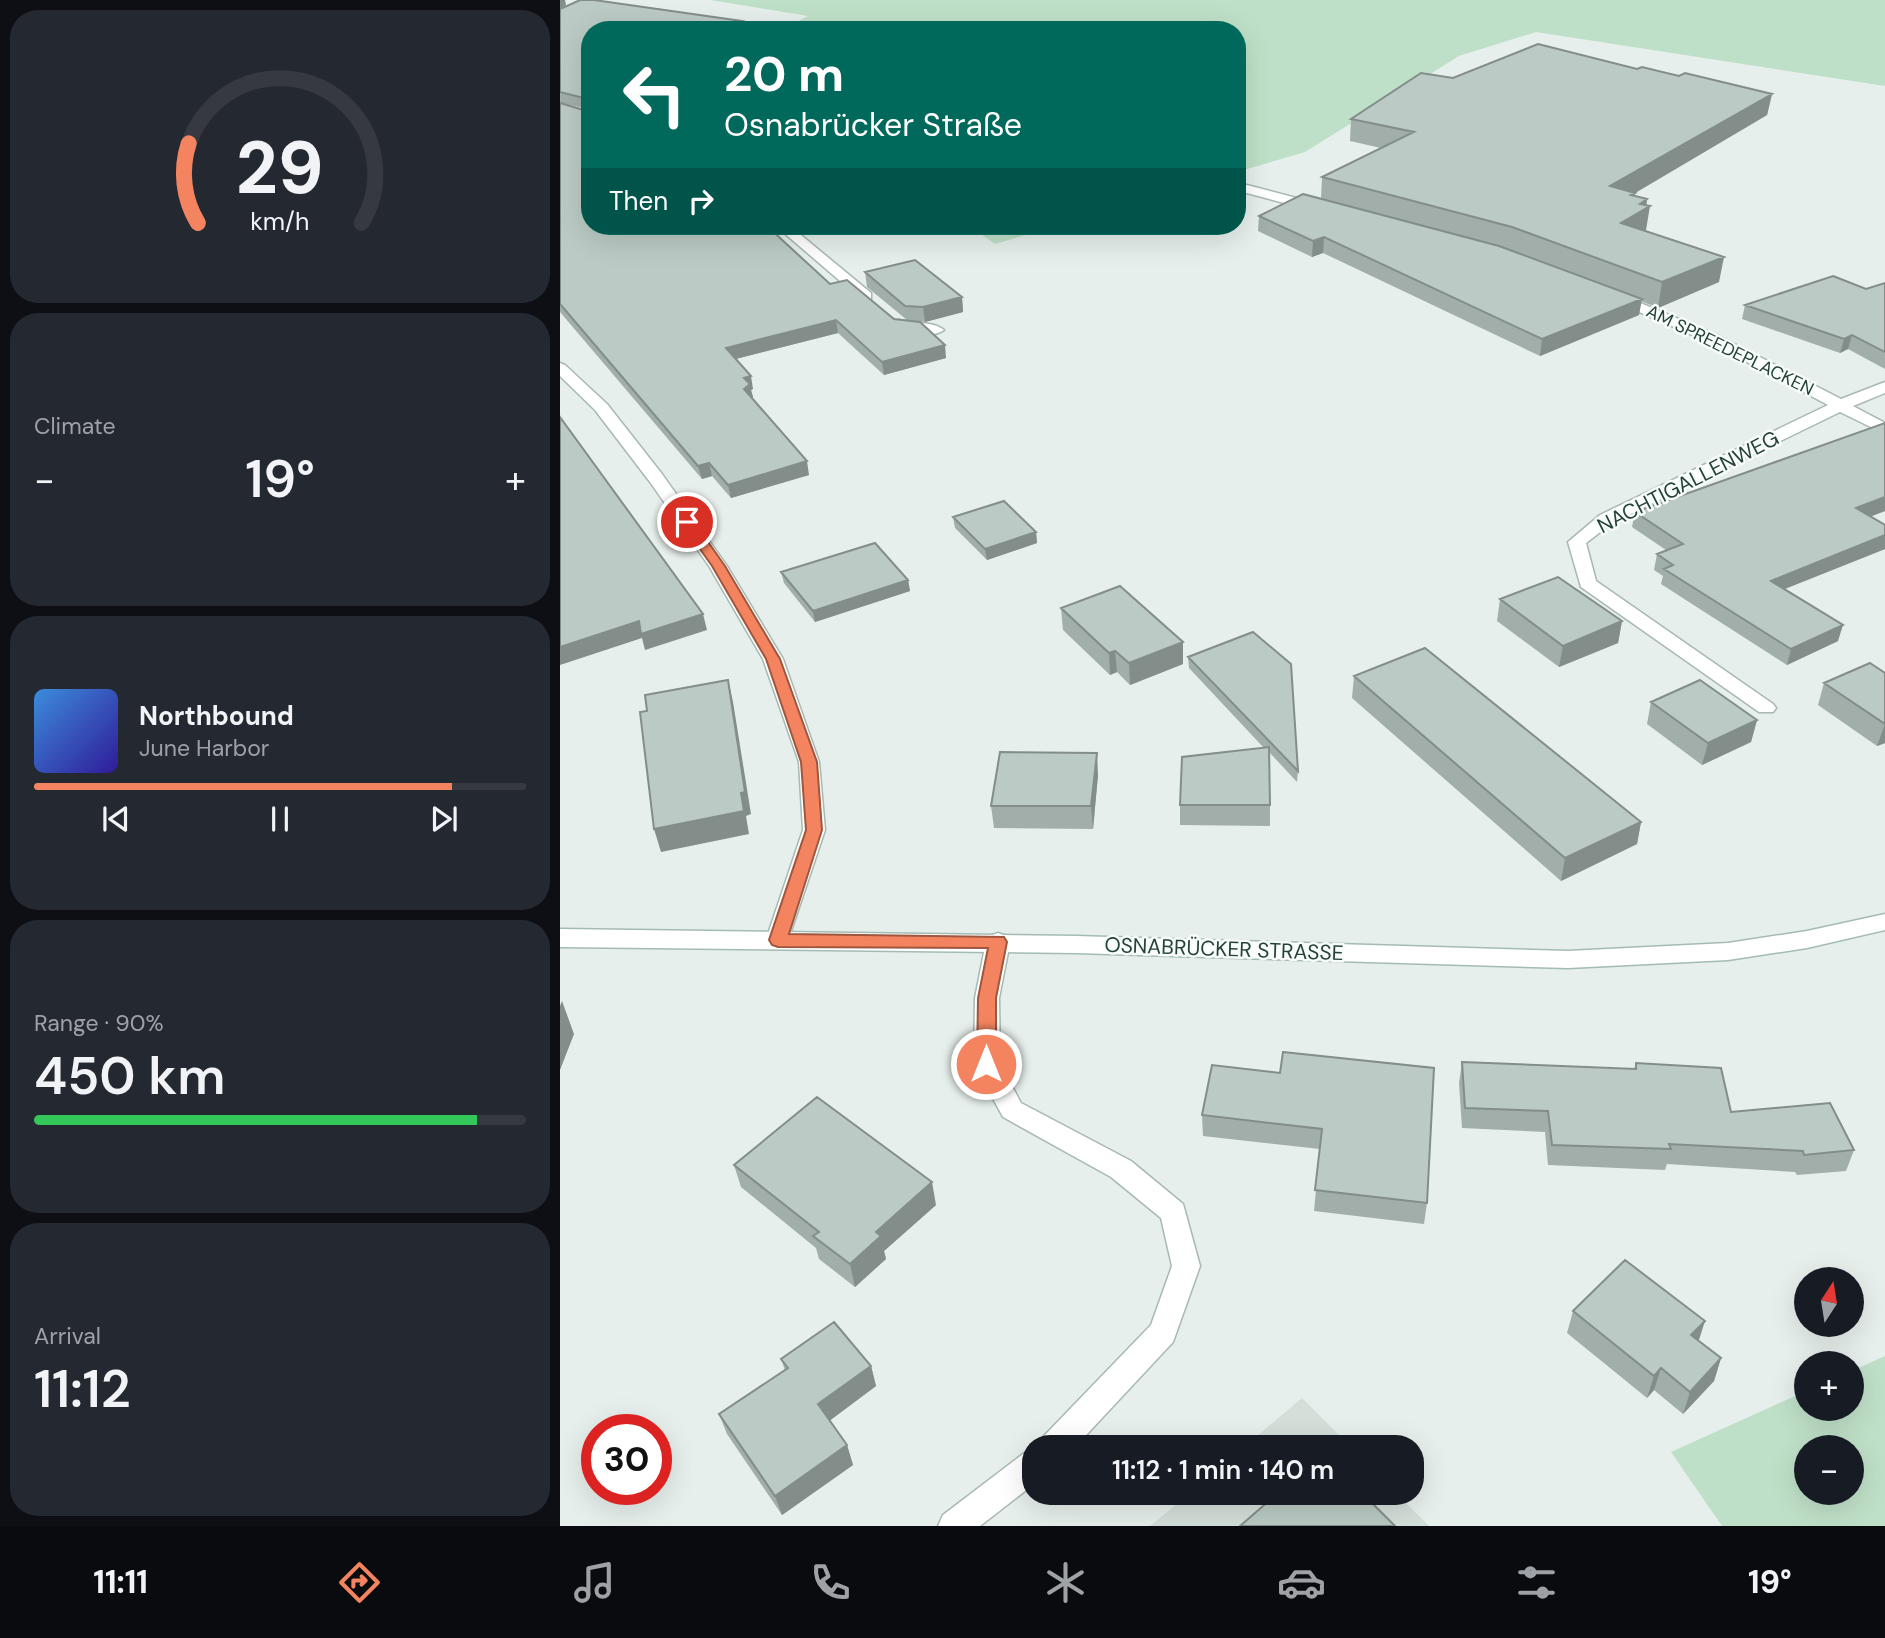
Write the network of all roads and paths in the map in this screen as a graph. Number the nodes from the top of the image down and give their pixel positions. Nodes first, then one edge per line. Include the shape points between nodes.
1 (1247, 189) dead end
2 (1328, 210) edge
3 (793, 235) edge
4 (1602, 292) edge
5 (937, 330) dead end
6 (560, 368) edge
7 (1885, 387) edge
8 (1841, 405) junction
9 (1885, 429) edge
10 (1766, 708) dead end
11 (1885, 922) edge
12 (560, 938) edge
13 (778, 940) junction
14 (998, 942) junction
15 (1065, 1435) edge
16 (1022, 1474) edge
17 (954, 1526) edge

1 - 2 street
3 - 5 street via 902,327
4 - 8 street, AM SPREEDEPLACKEN via 1714,339
6 - 13 street via 601,407 656,478 718,566 773,659 809,762 814,830
7 - 8 street, NACHTIGALLENWEG
8 - 9 street, AM SPREEDEPLACKEN
8 - 10 street, NACHTIGALLENWEG via 1606,519 1577,542 1587,583
11 - 14 street, OSNABRÜCKER STRASSE via 1839,935 1711,955 1546,958
12 - 13 street, OSNABRÜCKER STRASSE
13 - 14 street, OSNABRÜCKER STRASSE
14 - 15 street via 987,998 986,1064 1012,1110 1121,1169 1173,1212 1186,1266 1163,1333
16 - 17 street

